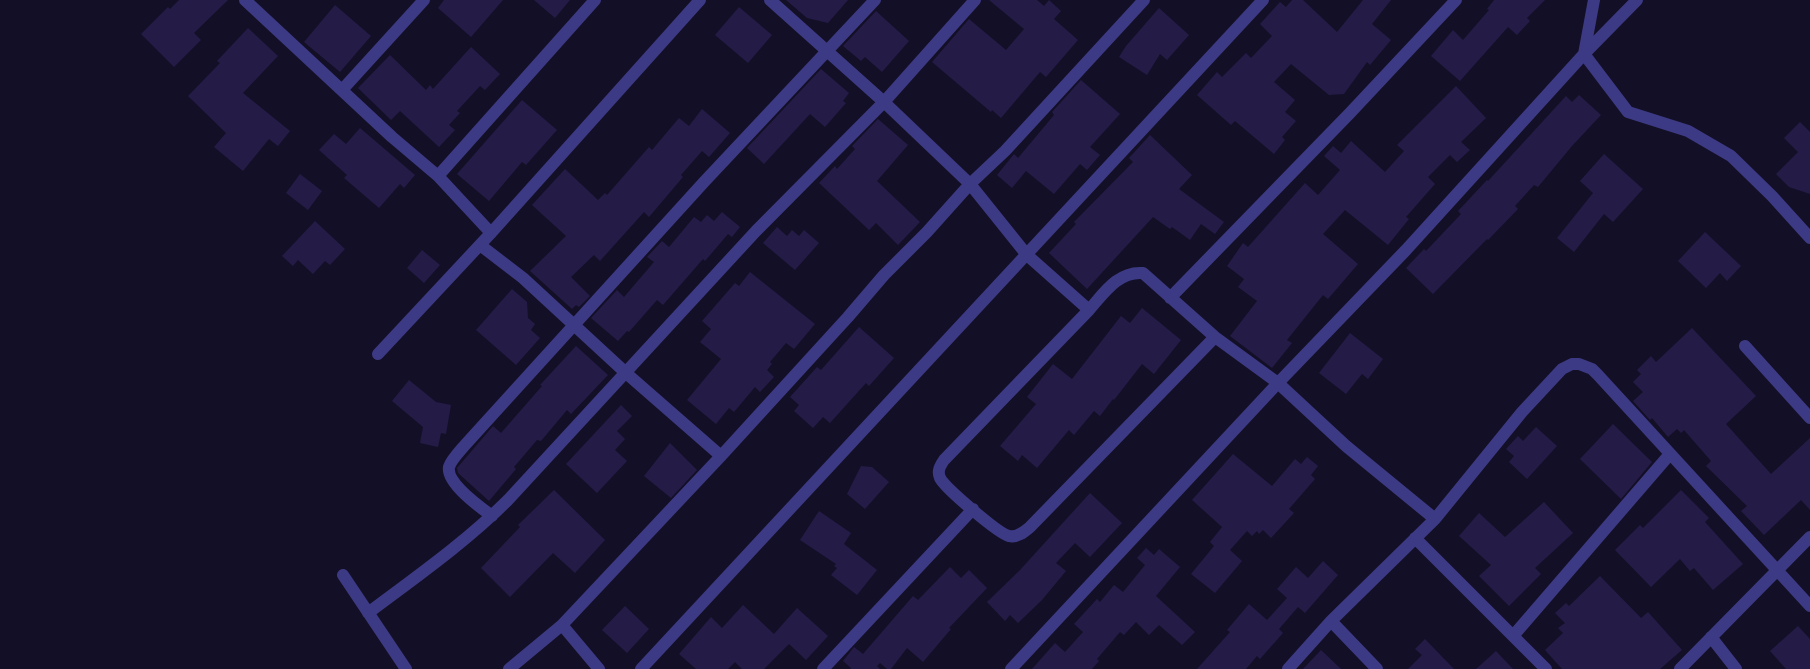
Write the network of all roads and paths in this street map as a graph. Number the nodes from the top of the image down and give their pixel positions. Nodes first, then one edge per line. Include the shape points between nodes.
1 (424, 0) edge
2 (595, 0) edge
3 (700, 0) edge
4 (770, 0) edge
5 (875, 0) edge
6 (975, 0) edge
7 (1144, 0) edge
8 (1263, 0) edge
9 (1456, 0) edge
10 (1594, 0) edge
11 (1636, 0) edge
12 (249, 1) edge
13 (826, 51) junction
14 (1584, 54) junction
15 (342, 90) junction
16 (884, 102) junction
17 (438, 176) junction
18 (970, 184) junction
19 (491, 233) junction
20 (1810, 238) edge
21 (480, 245) junction
22 (1027, 255) junction
23 (1170, 298) junction
24 (1089, 310) junction
25 (574, 324) junction
26 (1215, 337) junction
27 (1745, 346) dead end
28 (378, 354) dead end
29 (626, 373) junction
30 (1278, 383) junction
31 (1810, 418) edge
32 (1670, 454) junction
33 (721, 456) junction
34 (972, 509) junction
35 (492, 516) junction
36 (1434, 519) junction
37 (1810, 537) edge
38 (1415, 538) junction
39 (1777, 570) junction
40 (343, 575) dead end
41 (1810, 606) edge
42 (368, 613) junction
43 (1331, 621) junction
44 (562, 625) junction
45 (1513, 636) junction
46 (1711, 637) junction
47 (406, 669) edge
48 (510, 669) edge
49 (598, 669) edge
50 (641, 669) edge
51 (823, 669) edge
52 (1011, 669) edge
53 (1288, 669) edge
54 (1376, 669) edge
55 (1546, 669) edge
56 (1680, 669) edge
57 (1736, 669) edge

1 - 15 street
2 - 17 street
3 - 19 street
4 - 13 street
5 - 13 street
6 - 16 street
7 - 18 street via 1005,152
8 - 22 street
9 - 23 street
10 - 14 street
11 - 14 street
12 - 15 street
13 - 16 street
13 - 25 street
14 - 20 street via 1628,112 1688,131 1731,156
14 - 30 street via 1406,250
15 - 17 street
16 - 18 street
16 - 29 street via 756,231
17 - 19 street
18 - 22 street
18 - 33 street
19 - 21 street
21 - 25 street
21 - 28 street
22 - 24 street
22 - 50 street
23 - 24 street via 1143,273 1134,272 1116,280
23 - 26 street
24 - 34 street via 939,466 944,483
25 - 29 street
25 - 35 street via 449,467 459,489
26 - 30 street
26 - 34 street via 1020,535 1011,537 1003,534
27 - 31 street
29 - 33 street
29 - 35 street
30 - 36 street via 1346,446
30 - 52 street
32 - 36 street via 1598,375 1585,365 1572,364 1562,370 1522,412
32 - 39 street
32 - 45 street
33 - 44 street
34 - 51 street
35 - 42 street
36 - 38 street
37 - 39 street
38 - 43 street
38 - 45 street
39 - 41 street
39 - 46 street
40 - 42 street
42 - 47 street
43 - 53 street
43 - 54 street
44 - 48 street
44 - 49 street
45 - 55 street
46 - 56 street
46 - 57 street

